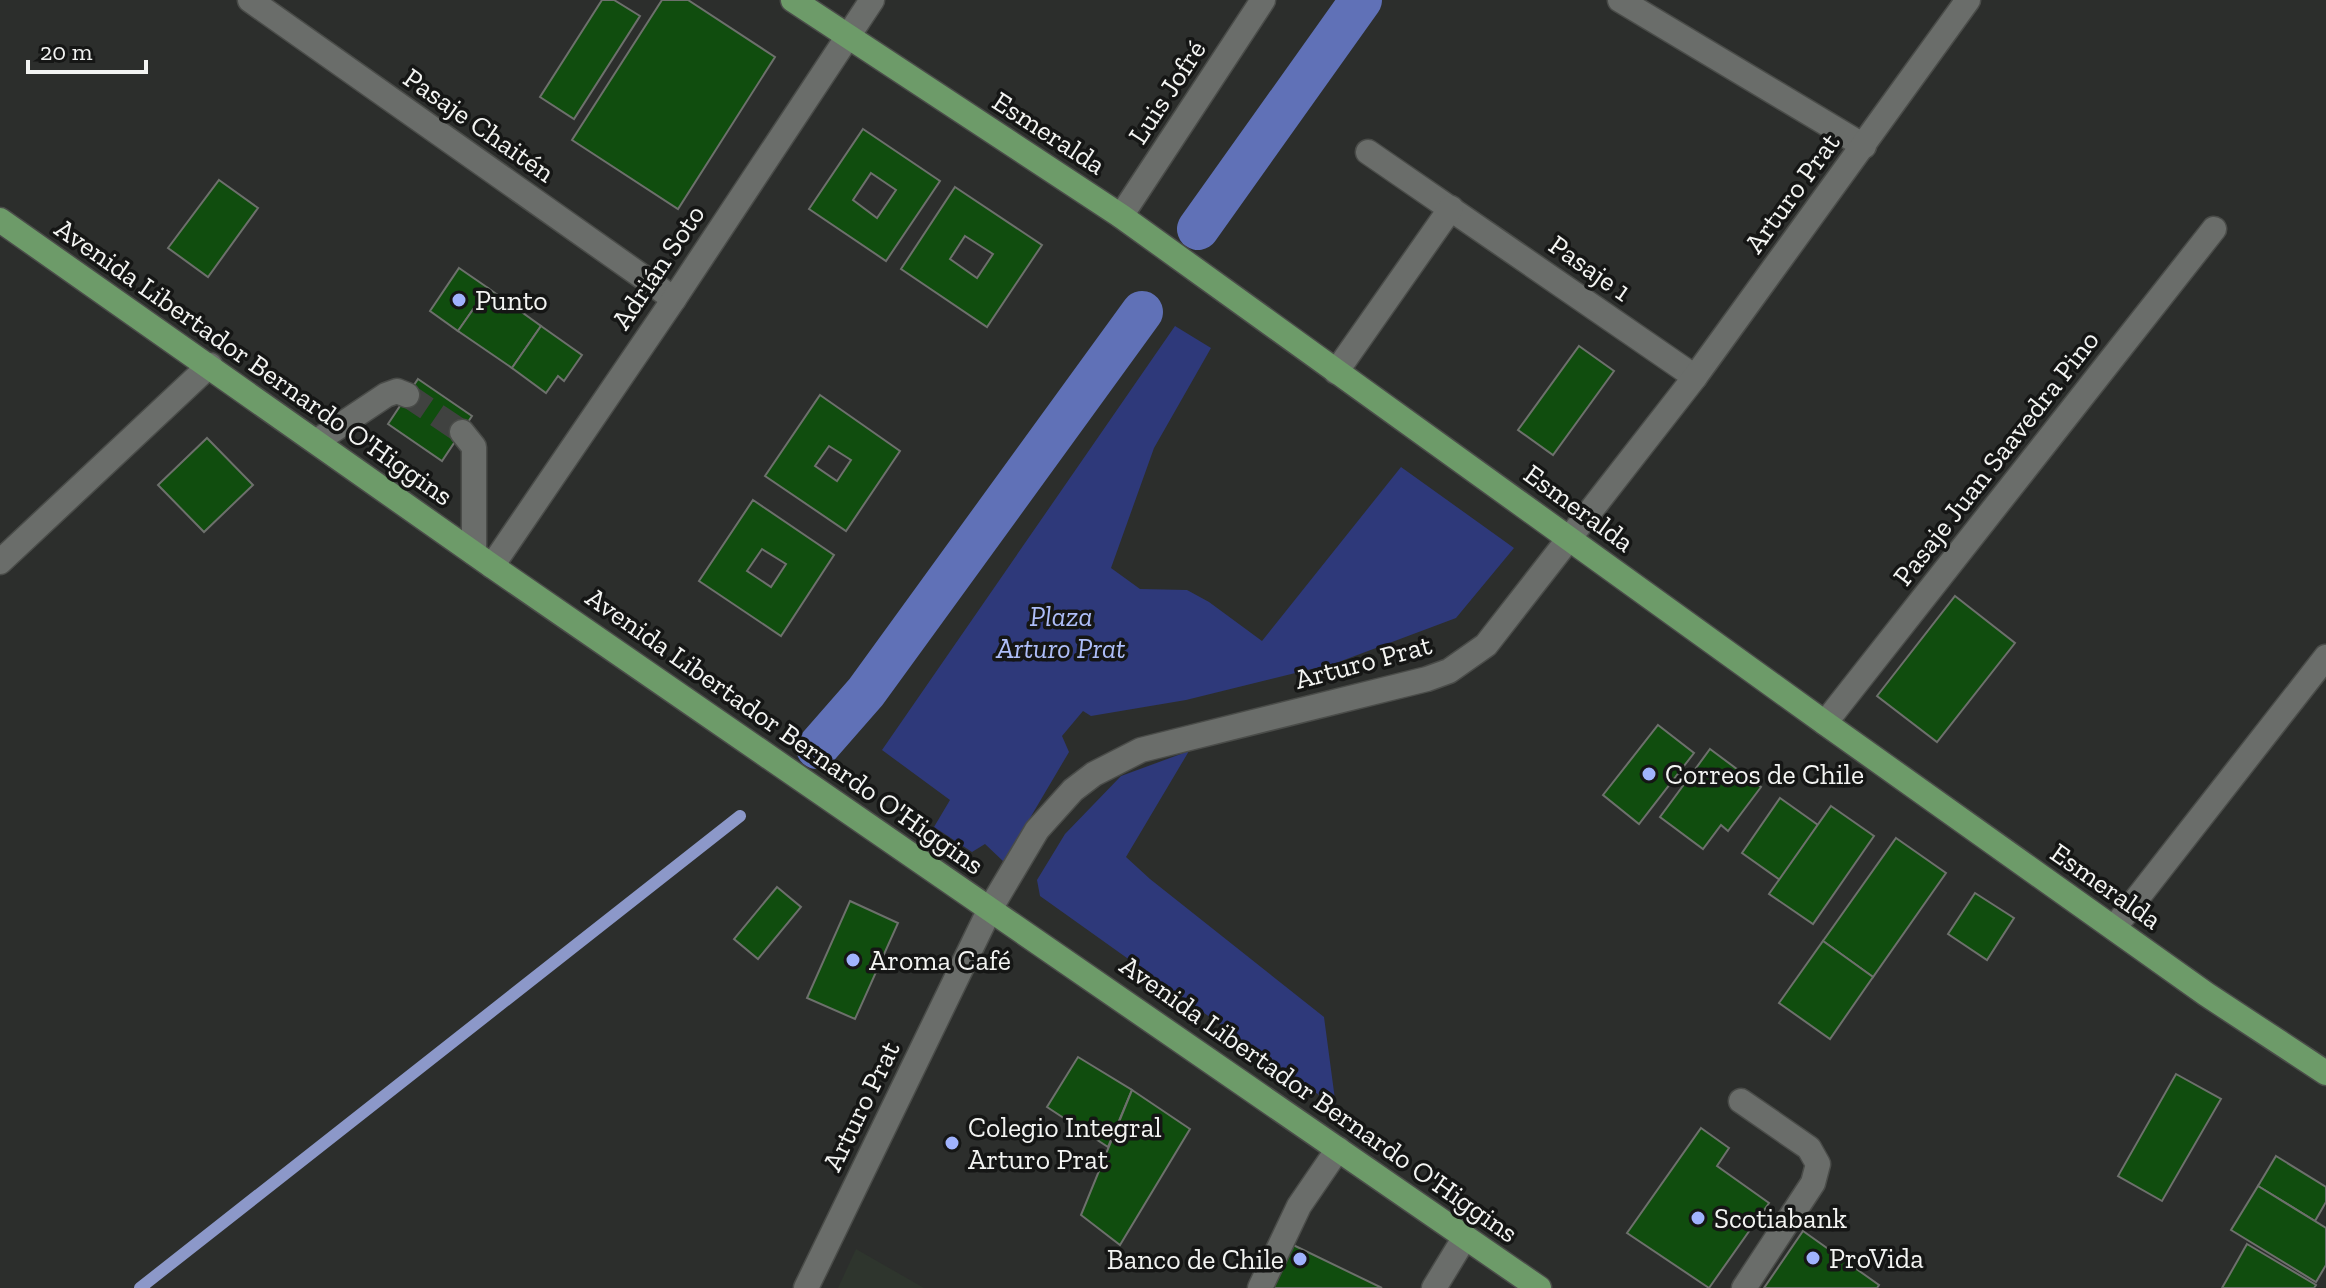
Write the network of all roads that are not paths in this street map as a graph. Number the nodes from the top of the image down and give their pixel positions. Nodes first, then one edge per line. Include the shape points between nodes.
1 (250, 0) edge
2 (793, 0) edge
3 (872, 0) edge
4 (1263, 0) edge
5 (1620, 0) edge
6 (1968, 0) edge
7 (848, 37) junction
8 (1864, 146) junction
9 (1368, 152) dead end
10 (1451, 208) junction
11 (1121, 216) junction
12 (0, 220) edge
13 (2214, 229) dead end
14 (674, 299) junction
15 (210, 365) junction
16 (1336, 372) junction
17 (1695, 377) junction
18 (407, 395) dead end
19 (462, 432) tunnel mouth
20 (317, 441) junction
21 (1571, 538) junction
22 (483, 560) junction
23 (0, 562) edge
24 (2326, 657) edge
25 (1825, 723) junction
26 (990, 909) junction
27 (2114, 928) junction
28 (2326, 1073) edge
29 (1741, 1101) dead end
30 (1338, 1149) junction
31 (1465, 1237) junction
32 (806, 1288) edge
33 (1260, 1288) edge
34 (1434, 1288) edge
35 (1539, 1288) edge
36 (1744, 1288) edge

1 - 14 street, Pasaje Chaitén
2 - 7 main road, Esmeralda
3 - 7 street, Adrián Soto
4 - 11 street, Luis Jofré
5 - 8 street
6 - 8 street, Arturo Prat
7 - 11 main road, Esmeralda
7 - 14 street, Adrián Soto
8 - 17 street, Arturo Prat
9 - 10 street, Pasaje 1
10 - 16 street
10 - 17 street, Pasaje 1
11 - 16 main road, Esmeralda
12 - 15 main road, Avenida Libertador Bernardo O'Higgins
13 - 25 street, Pasaje Juan Saavedra Pino
14 - 22 street, Adrián Soto
15 - 20 main road, Avenida Libertador Bernardo O'Higgins
15 - 23 street
16 - 21 main road, Esmeralda
17 - 21 street, Arturo Prat
18 - 20 street via 386,395
19 - 22 street via 474,447
20 - 22 main road, Avenida Libertador Bernardo O'Higgins
21 - 25 main road, Esmeralda
21 - 26 street, Arturo Prat via 1486,645 1449,671 1141,750 1094,774 1045,819
22 - 26 main road, Avenida Libertador Bernardo O'Higgins
24 - 27 street
25 - 27 main road, Esmeralda
26 - 30 main road, Avenida Libertador Bernardo O'Higgins
26 - 32 street, Arturo Prat
27 - 28 main road, Esmeralda
29 - 36 street via 1809,1148 1818,1164 1813,1183
30 - 31 main road, Avenida Libertador Bernardo O'Higgins
30 - 33 street via 1299,1206
31 - 34 street
31 - 35 main road, Avenida Libertador Bernardo O'Higgins

